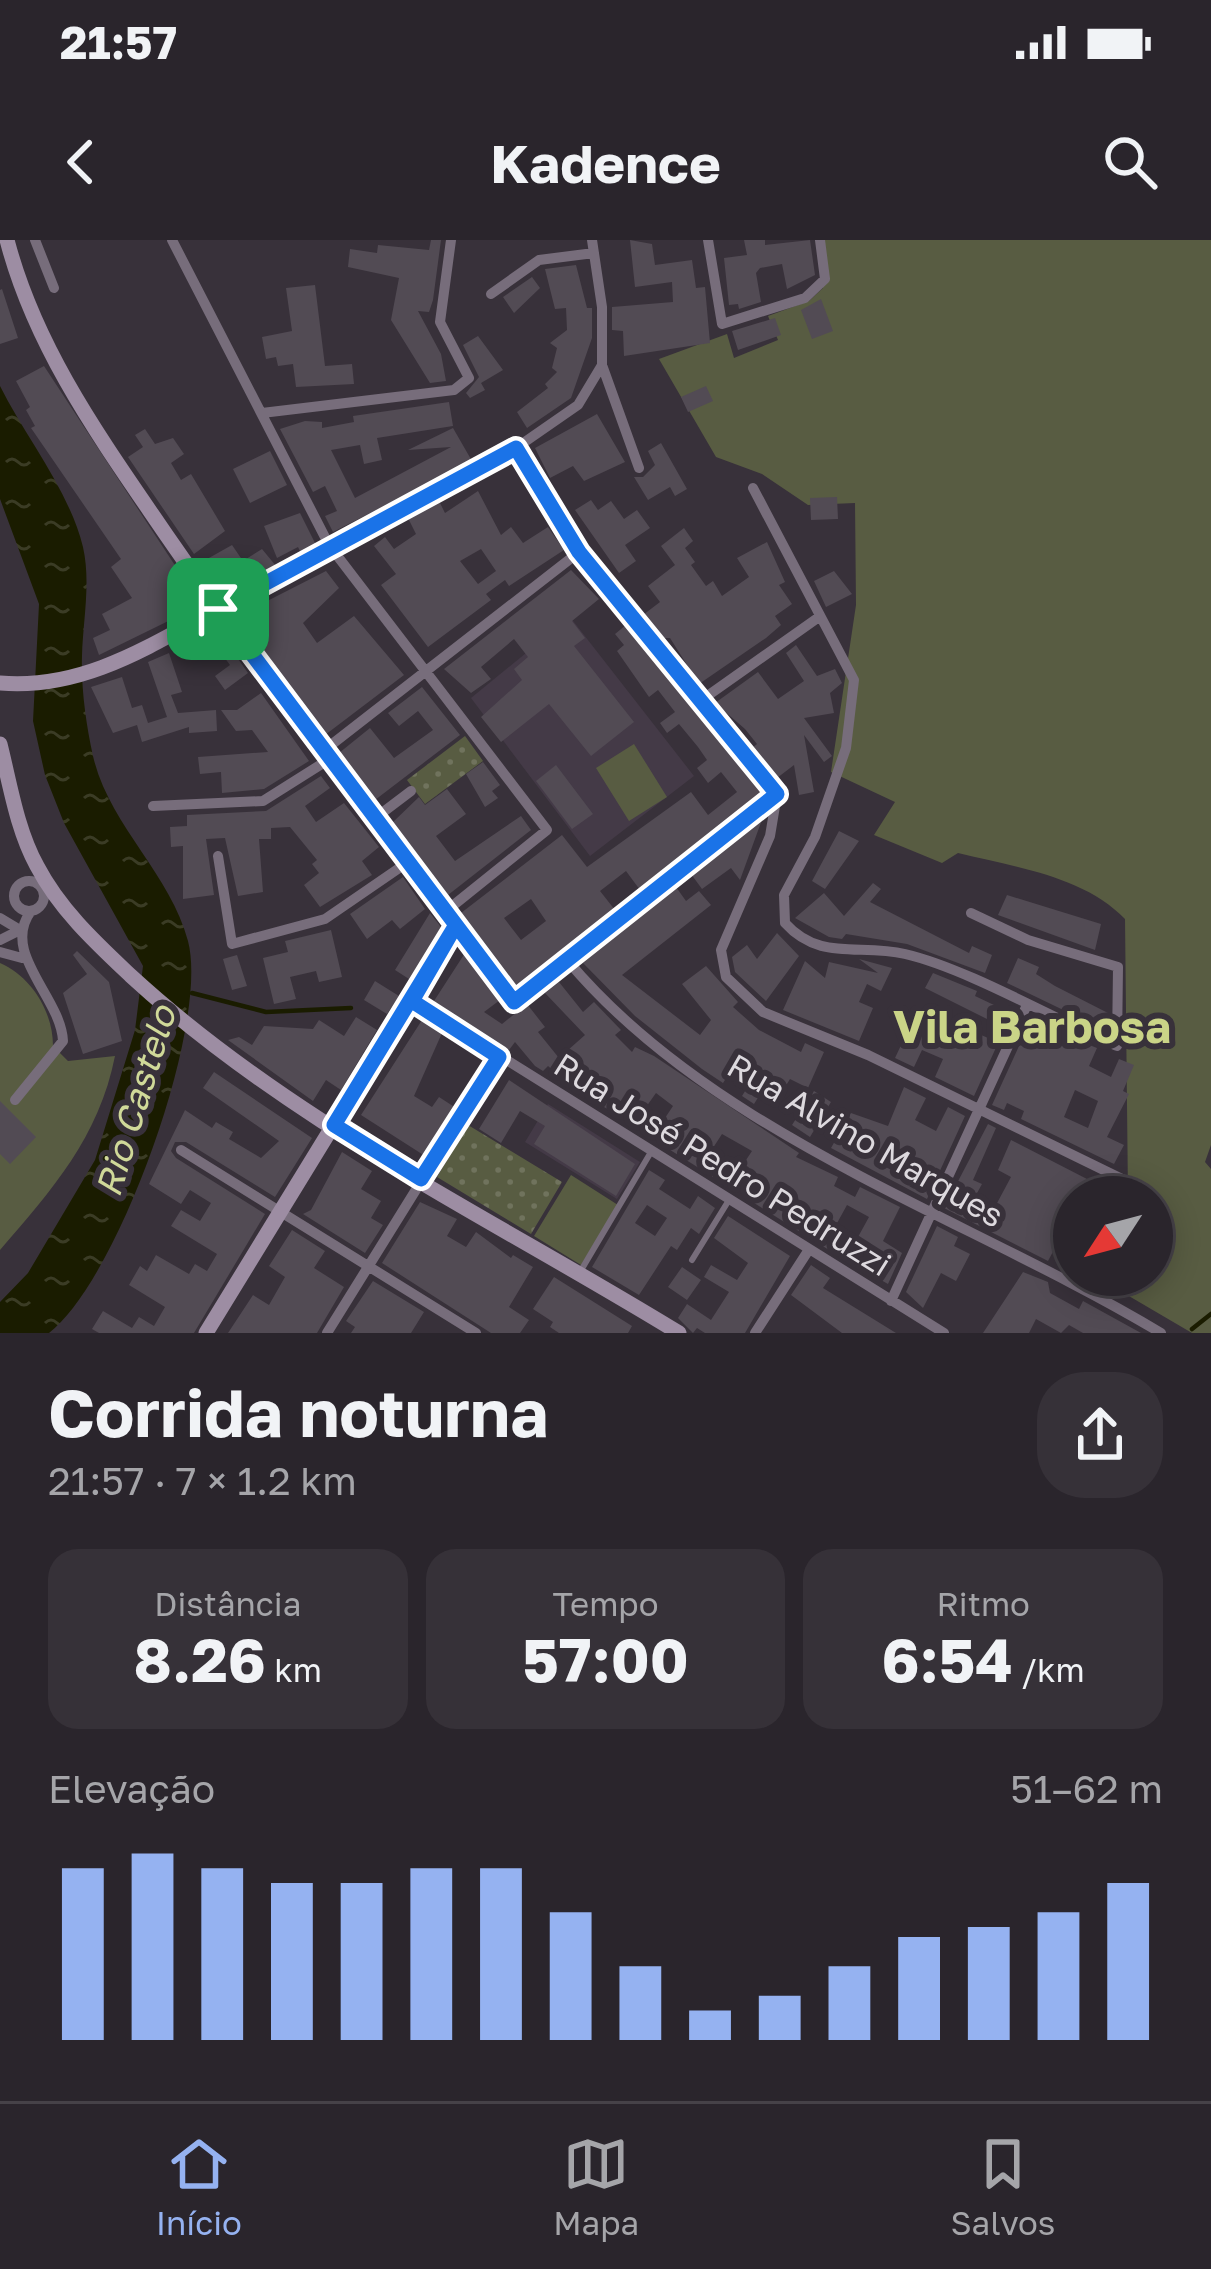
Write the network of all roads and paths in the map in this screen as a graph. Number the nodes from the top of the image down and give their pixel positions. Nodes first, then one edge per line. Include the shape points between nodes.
1 (7, 240) edge
2 (35, 240) edge
3 (172, 240) edge
4 (451, 240) edge
5 (708, 240) edge
6 (820, 240) edge
7 (593, 246) edge
8 (54, 288) dead end
9 (491, 294) dead end
10 (602, 365) junction
11 (262, 413) junction
12 (516, 448) junction
13 (639, 468) dead end
14 (753, 488) dead end
15 (329, 545) junction
16 (579, 552) junction
17 (218, 609) junction
18 (819, 616) junction
19 (425, 670) junction
20 (0, 683) edge
21 (703, 699) junction
22 (0, 744) edge
23 (325, 756) junction
24 (411, 791) dead end
25 (777, 794) junction
26 (153, 806) dead end
27 (374, 819) junction
28 (218, 856) dead end
29 (408, 862) junction
30 (34, 863) junction
31 (31, 881) junction
32 (50, 895) junction
33 (14, 899) junction
34 (31, 911) junction
35 (971, 913) dead end
36 (0, 916) edge
37 (451, 918) junction
38 (20, 930) junction
39 (0, 940) edge
40 (0, 952) edge
41 (22, 958) junction
42 (568, 961) junction
43 (412, 1001) junction
44 (1027, 1007) junction
45 (499, 1057) junction
46 (15, 1100) dead end
47 (980, 1110) junction
48 (334, 1125) junction
49 (181, 1150) dead end
50 (652, 1152) junction
51 (1116, 1176) edge
52 (421, 1179) junction
53 (729, 1200) junction
54 (282, 1210) junction
55 (933, 1212) junction
56 (808, 1251) junction
57 (692, 1259) dead end
58 (369, 1264) junction
59 (580, 1272) junction
60 (891, 1301) junction
61 (1155, 1331) edge
62 (206, 1333) edge
63 (327, 1333) edge
64 (476, 1333) edge
65 (679, 1333) edge
66 (755, 1333) edge
67 (944, 1333) edge

1 - 17 main road via 59,371
2 - 8 street
3 - 11 street
4 - 11 street via 440,322 465,384
5 - 6 street via 722,324 821,286
7 - 9 street via 539,260
7 - 10 street
10 - 12 street via 578,405
10 - 13 street
11 - 15 street
12 - 15 street
12 - 16 street
14 - 18 street
15 - 17 street
15 - 19 street
16 - 19 street
16 - 21 street
17 - 20 main road via 91,674
17 - 23 main road
18 - 21 street
18 - 44 street via 850,663 854,708 825,811 784,896 784,923 818,948 908,954
19 - 23 street
19 - 37 street via 548,830
21 - 25 street
22 - 30 main road
23 - 26 street via 263,801
23 - 27 main road
24 - 27 street
25 - 42 street
25 - 47 street via 770,836 726,928 726,977 763,1012
27 - 29 main road
28 - 29 street via 232,944 326,919
29 - 37 main road
30 - 31 street
30 - 32 main road
31 - 32 street
31 - 33 street via 18,886
32 - 34 street
32 - 48 main road via 231,1062
33 - 34 street
33 - 36 street
34 - 38 street
35 - 44 street via 1118,967 1117,1046
36 - 38 street
37 - 42 street via 514,1002
37 - 43 main road
38 - 39 street
38 - 41 street
40 - 41 street
41 - 46 street via 62,1023 63,1042
42 - 55 street, Rua Alvino Marques via 689,1069
43 - 45 street, Rua José Pedro Pedruzzi
43 - 48 main road
44 - 47 street
45 - 50 street, Rua José Pedro Pedruzzi
45 - 52 street
47 - 51 street
47 - 55 street
48 - 52 main road
48 - 54 main road
49 - 54 street
50 - 53 street, Rua José Pedro Pedruzzi
50 - 59 lane
52 - 58 street
52 - 59 main road
53 - 56 street, Rua José Pedro Pedruzzi
53 - 57 lane
54 - 58 street
54 - 62 main road
55 - 60 street
55 - 61 street, Rua Alvino Marques
56 - 60 street, Rua José Pedro Pedruzzi
56 - 66 street
58 - 63 street
58 - 64 street
59 - 65 main road
60 - 67 street, Rua José Pedro Pedruzzi

